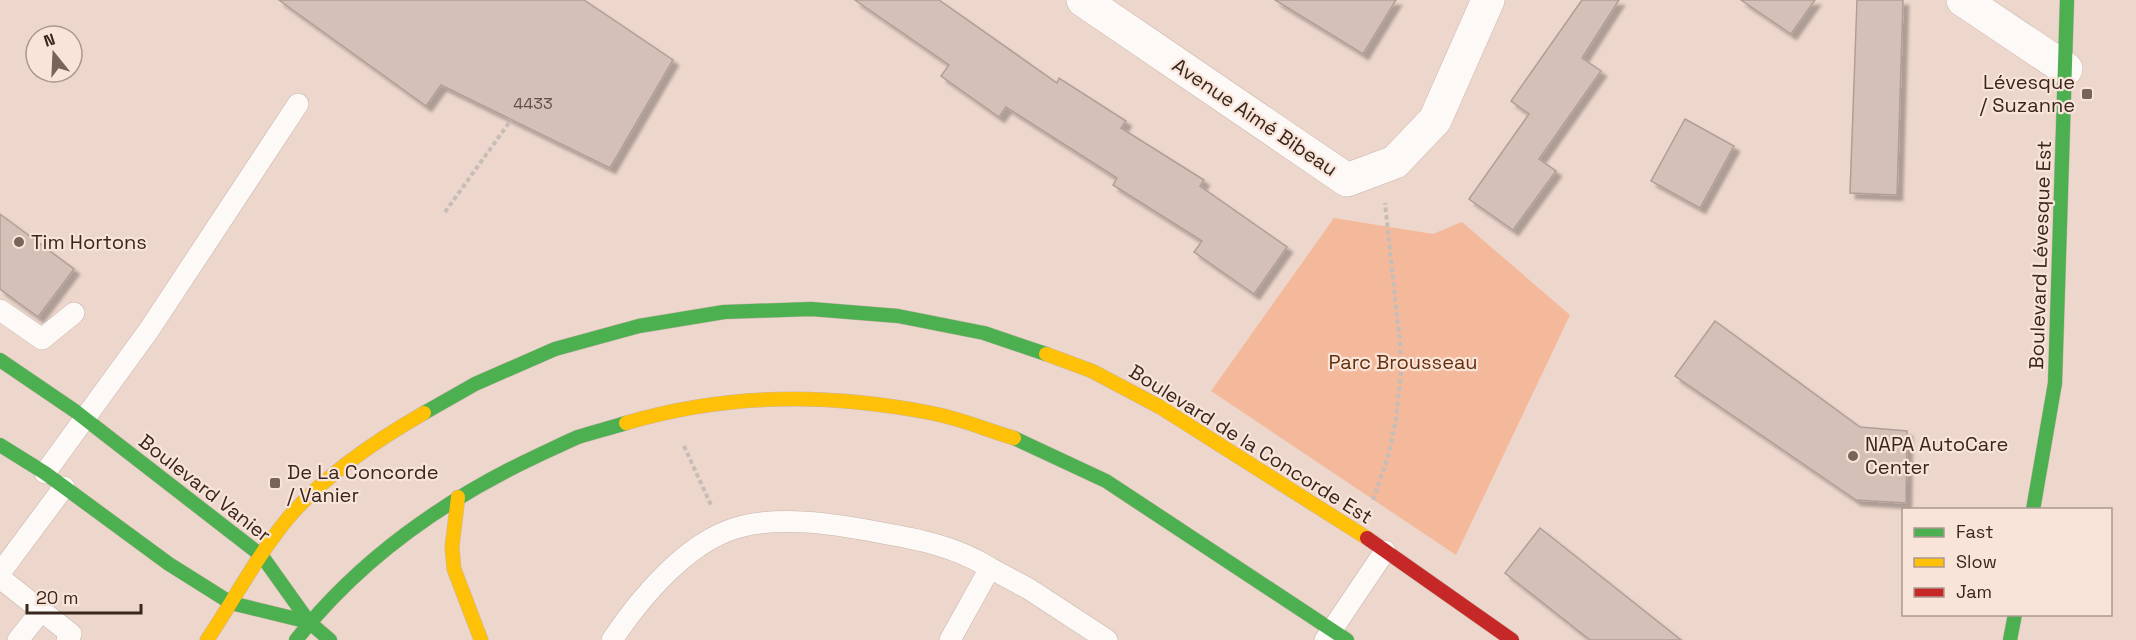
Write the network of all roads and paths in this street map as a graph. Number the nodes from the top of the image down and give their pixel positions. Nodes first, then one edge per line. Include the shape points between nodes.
1 (1083, 0) edge
2 (1488, 0) edge
3 (1963, 0) edge
4 (2067, 0) edge
5 (2066, 69) junction
6 (298, 104) dead end
7 (512, 120) dead end
8 (1382, 167) junction
9 (445, 212) dead end
10 (0, 310) edge
11 (74, 313) dead end
12 (0, 360) edge
13 (85, 418) junction
14 (683, 443) dead end
15 (0, 445) edge
16 (45, 473) junction
17 (699, 478) dead end
18 (64, 487) junction
19 (458, 497) junction
20 (1372, 503) dead end
21 (2033, 508) edge
22 (1385, 551) junction
23 (262, 556) junction
24 (990, 568) junction
25 (0, 573) edge
26 (0, 578) edge
27 (231, 603) junction
28 (42, 611) junction
29 (2015, 616) edge
30 (309, 622) junction
31 (1335, 637) edge
32 (74, 638) edge
33 (18, 640) edge
34 (207, 640) edge
35 (296, 640) edge
36 (330, 640) edge
37 (482, 640) edge
38 (612, 640) edge
39 (950, 640) edge
40 (1107, 640) edge
41 (1512, 640) edge
42 (2010, 640) edge

1 - 8 street, Avenue Aimé Bibeau via 1347,180
2 - 8 street, Avenue Aimé Bibeau via 1435,120 1395,162
3 - 5 street
4 - 5 main road, Boulevard Lévesque Est
5 - 21 main road, Boulevard Lévesque Est via 2055,383
6 - 13 lane via 149,330
7 - 9 path
8 - 20 path via 1402,363 1389,453
10 - 11 lane via 42,339
12 - 13 main road, Boulevard Vanier
13 - 16 lane
13 - 23 main road, Boulevard Vanier
14 - 17 path
15 - 16 main road
16 - 18 main road
18 - 25 lane
18 - 27 main road
19 - 30 main road via 353,577
19 - 31 main road via 545,451 644,416 752,399 864,401 969,421 1073,462 1158,514
19 - 37 main road via 452,547 454,569
22 - 23 main road, Boulevard de la Concorde Est via 1178,417 1070,362 991,335 911,316 787,308 702,315 620,330 540,354 469,385 346,465 291,514
22 - 31 lane
22 - 41 main road, Boulevard de la Concorde Est
23 - 27 main road, Boulevard de la Concorde Est
23 - 30 main road, Boulevard Vanier
24 - 38 lane via 959,552 908,538 811,523 753,525 724,533 685,558 658,582
24 - 39 lane
24 - 40 lane
26 - 28 lane
27 - 30 main road
27 - 34 main road, Boulevard de la Concorde Est
28 - 32 lane
28 - 33 lane
29 - 42 main road
30 - 35 main road
30 - 36 main road

